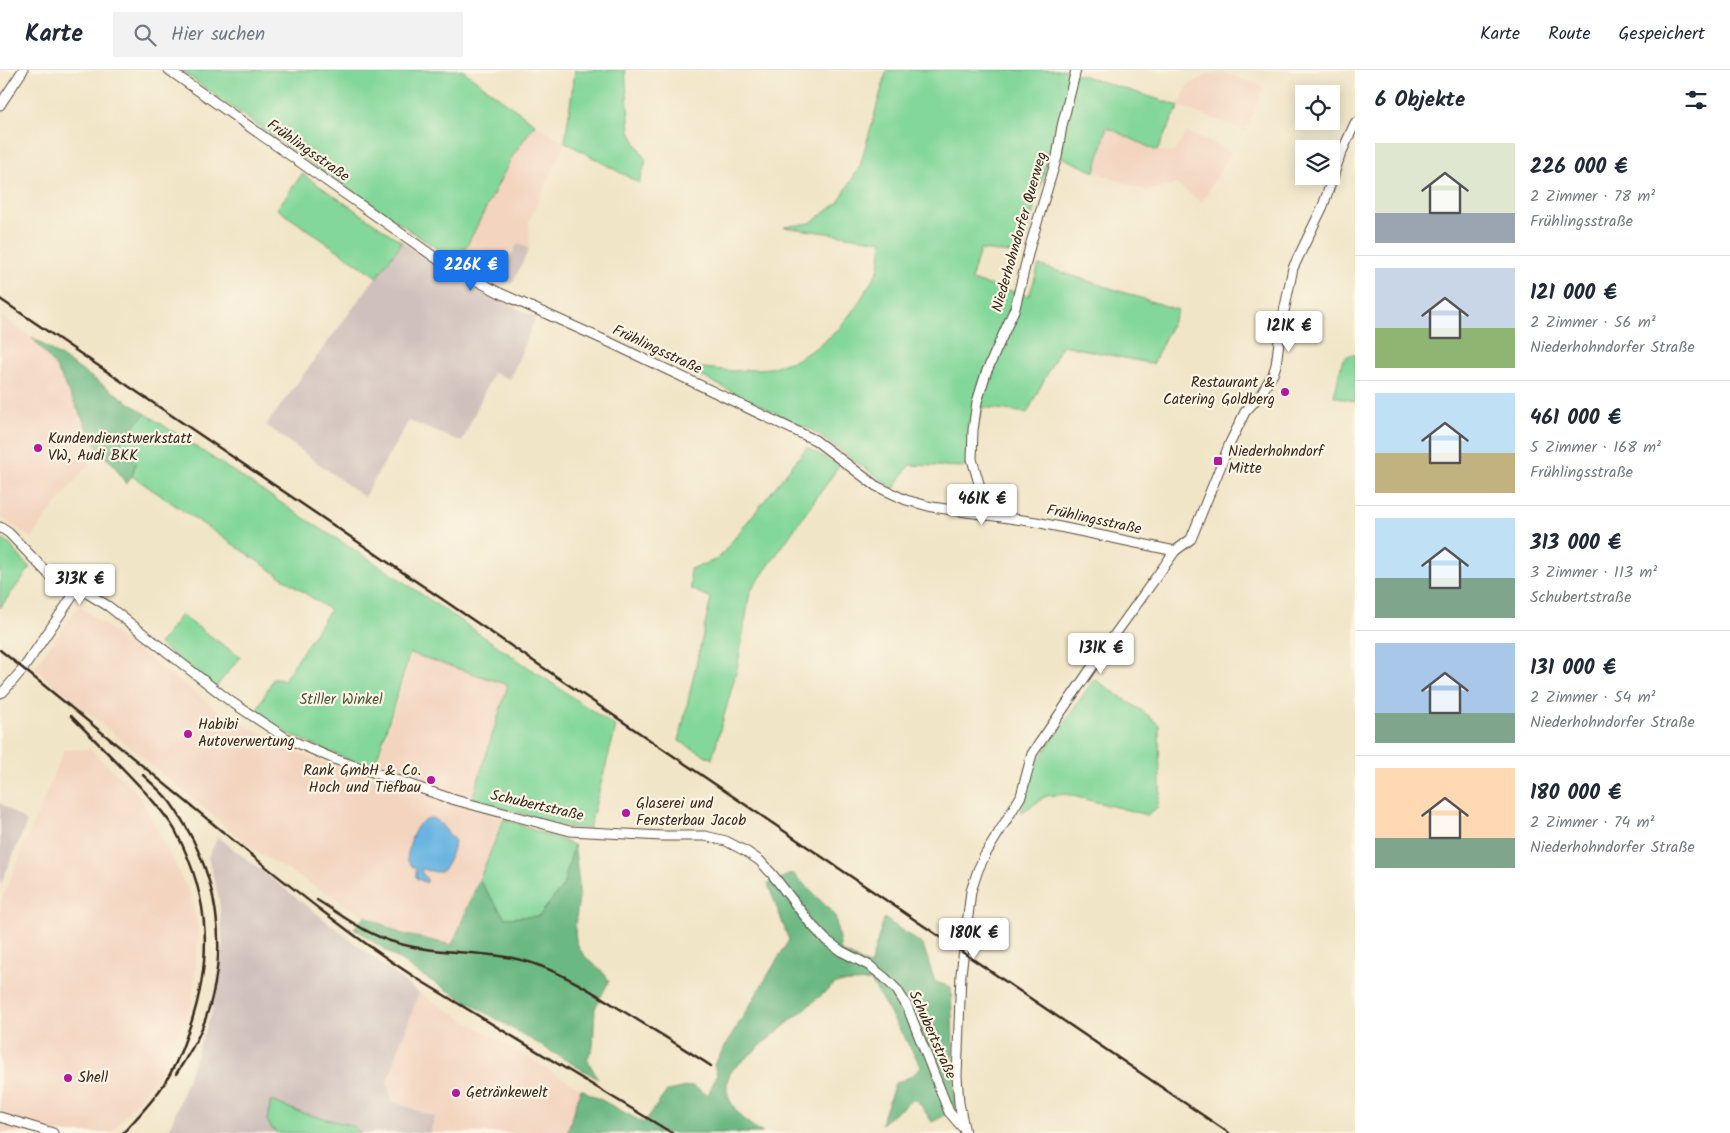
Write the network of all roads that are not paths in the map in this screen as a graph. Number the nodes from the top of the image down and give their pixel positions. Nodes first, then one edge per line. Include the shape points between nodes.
1 (23, 70) edge
2 (169, 70) edge
3 (1076, 70) edge
4 (0, 105) edge
5 (1355, 122) edge
6 (988, 515) junction
7 (0, 527) edge
8 (1175, 551) junction
9 (74, 594) junction
10 (0, 693) edge
11 (0, 1117) edge
12 (964, 1131) edge
13 (53, 1133) edge

1 - 4 street
2 - 6 street, Frühlingsstraße via 443,263 500,293 816,440 876,486 906,500
3 - 6 street, Niederhohndorfer Querweg via 1057,157 1015,308 986,373 977,402 972,430 972,459
5 - 8 street via 1323,206 1293,268 1273,374 1241,419 1191,539
6 - 8 street, Frühlingsstraße
7 - 9 street, Schubertstraße via 57,583
8 - 12 street via 1032,754 1021,796 978,870 971,891 960,974 957,1076
9 - 10 street via 23,669
9 - 12 street, Schubertstraße via 85,592 108,606 230,701 286,738 334,759 455,800 570,832 705,836 726,841 747,852 772,874 826,940 870,966 897,990 907,1006 949,1112
11 - 13 street

